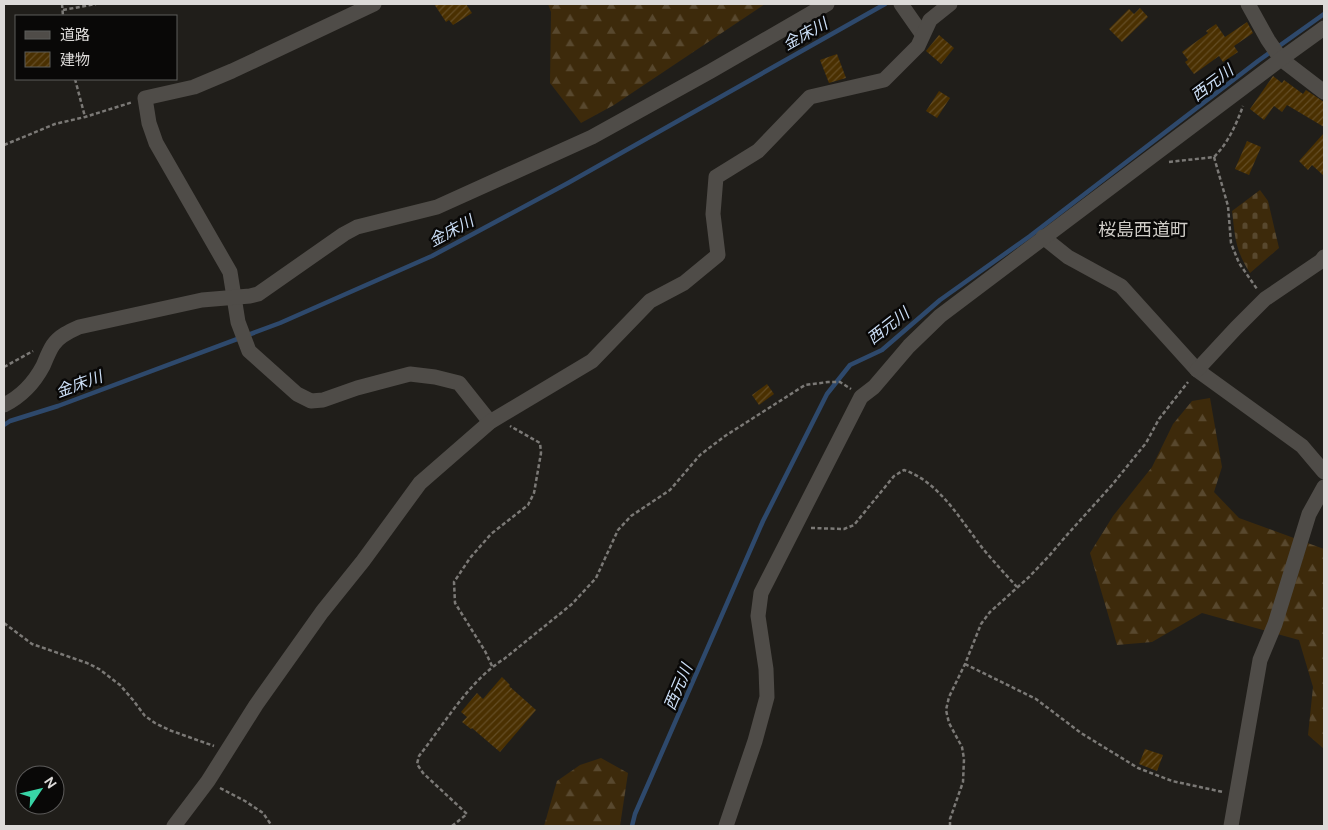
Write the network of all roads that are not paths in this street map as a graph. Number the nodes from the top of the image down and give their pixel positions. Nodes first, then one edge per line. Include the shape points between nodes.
1 (374, 4) edge
2 (828, 4) edge
3 (901, 4) edge
4 (950, 4) edge
5 (1248, 4) edge
6 (1324, 28) edge
7 (922, 34) junction
8 (1281, 59) junction
9 (1324, 92) edge
10 (1043, 238) junction
11 (1324, 257) edge
12 (233, 297) junction
13 (1197, 370) junction
14 (4, 405) edge
15 (493, 420) junction
16 (1324, 472) edge
17 (1324, 487) edge
18 (174, 826) edge
19 (726, 826) edge
20 (1231, 826) edge

1 - 12 street via 232,72 194,87 145,98 148,123 156,143 230,272
2 - 12 street via 592,137 436,206 357,227 266,289 250,296
3 - 7 street
4 - 7 street via 930,20
5 - 8 street
6 - 8 street
7 - 15 street via 914,52 884,80 810,97 758,152 716,177 713,214 718,255 684,283 650,301 592,361
8 - 9 street
8 - 10 street
10 - 13 street via 1068,257 1122,286
10 - 19 street via 940,316 862,397 761,593 758,616 767,697
11 - 13 street via 1265,299
12 - 14 street via 202,300 79,327 54,344 31,385
12 - 15 street via 249,351 297,394 311,401 410,374 459,383
13 - 16 street via 1302,446
15 - 18 street via 420,483 322,612
17 - 20 street via 1309,514 1275,624 1260,660

